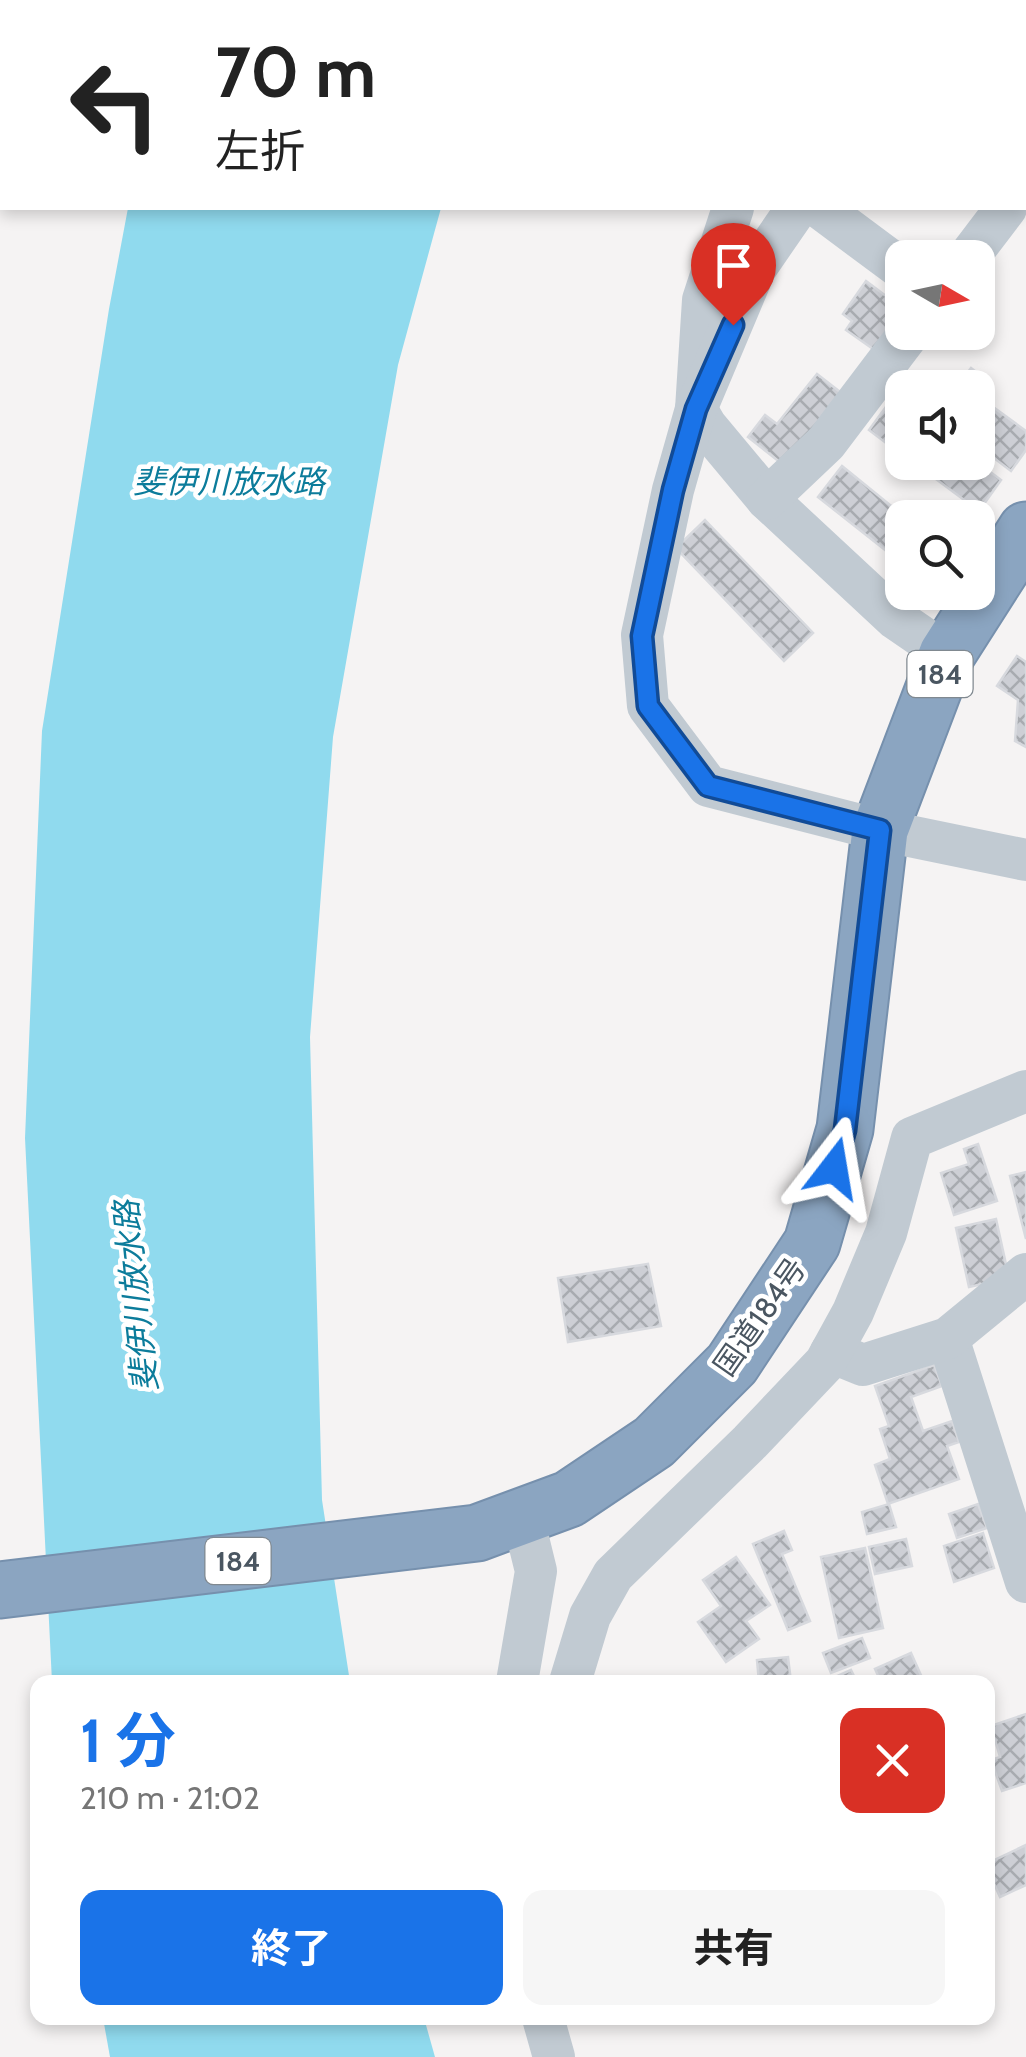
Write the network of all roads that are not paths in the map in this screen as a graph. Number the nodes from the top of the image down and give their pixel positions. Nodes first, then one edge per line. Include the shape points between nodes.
1 (732, 210) edge
2 (796, 210) edge
3 (823, 210) edge
4 (1004, 210) edge
5 (982, 240) edge
6 (885, 256) edge
7 (896, 350) edge
8 (696, 409) junction
9 (767, 499) junction
10 (1026, 530) edge
11 (947, 654) junction
12 (880, 830) junction
13 (1026, 860) edge
14 (1026, 1092) edge
15 (1026, 1274) edge
16 (948, 1338) junction
17 (830, 1352) junction
18 (500, 1526) junction
19 (1026, 1582) edge
20 (0, 1590) edge
21 (517, 1675) edge
22 (572, 1675) edge
23 (545, 2025) edge
24 (554, 2057) edge

1 - 8 street via 704,300
2 - 8 street via 755,269
3 - 6 street
4 - 5 street
7 - 9 street via 826,443
8 - 9 street
8 - 12 street via 642,636 648,706 708,786
9 - 11 street via 896,619
10 - 11 highway, 国道184号 / 184
11 - 12 highway, 国道184号 / 184
12 - 13 street
12 - 18 highway, 国道184号 / 184 via 845,1130 812,1243 732,1364 654,1442 569,1499
14 - 17 street via 912,1138 886,1233
15 - 16 street
16 - 17 street via 863,1365
16 - 19 street
17 - 22 street via 750,1442 613,1575 590,1616
18 - 20 highway, 国道184号 / 184
18 - 21 street via 536,1571
23 - 24 street

